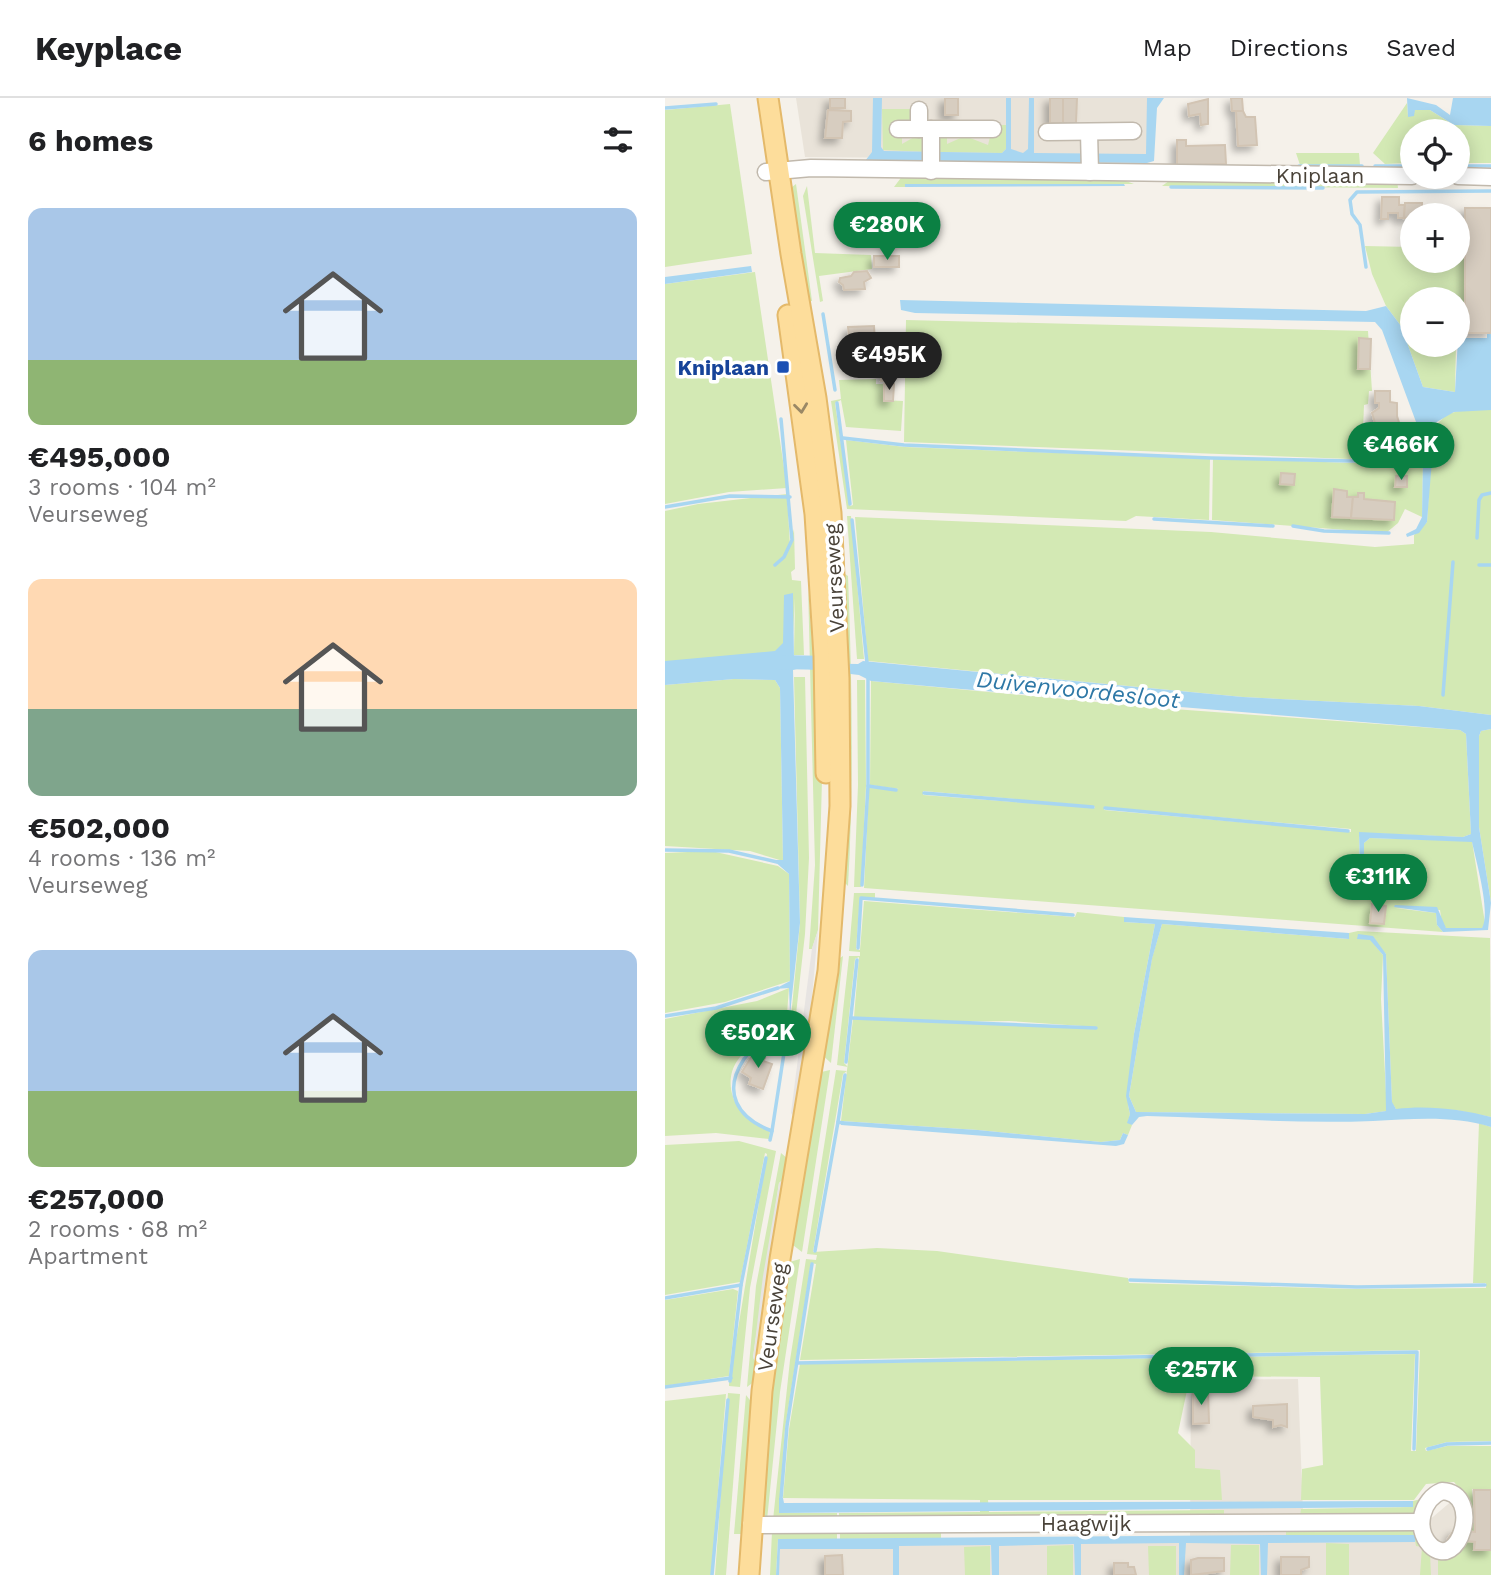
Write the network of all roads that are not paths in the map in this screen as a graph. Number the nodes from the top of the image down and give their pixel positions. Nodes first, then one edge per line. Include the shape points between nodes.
1 (755, 98) edge
2 (768, 98) edge
3 (919, 110) dead end
4 (898, 129) dead end
5 (925, 129) junction
6 (993, 129) dead end
7 (1047, 131) dead end
8 (1133, 131) dead end
9 (1089, 132) junction
10 (931, 161) junction
11 (1090, 169) junction
12 (772, 171) junction
13 (1400, 176) edge
14 (1470, 176) edge
15 (1491, 177) edge
16 (1421, 1522) dead end
17 (751, 1525) junction
18 (748, 1575) edge

1 - 12 main road, Veurseweg
2 - 12 main road, Veurseweg
3 - 5 street
4 - 5 street
5 - 6 street
5 - 10 street
7 - 9 street
8 - 9 street
9 - 11 street
10 - 11 street, Kniplaan
10 - 12 street, Kniplaan
11 - 13 street, Kniplaan
12 - 17 main road, Veurseweg via 816,398 831,513 831,657 840,806 828,971 773,1301
14 - 15 street
16 - 17 street, Haagwijk
17 - 18 main road, Veurseweg

